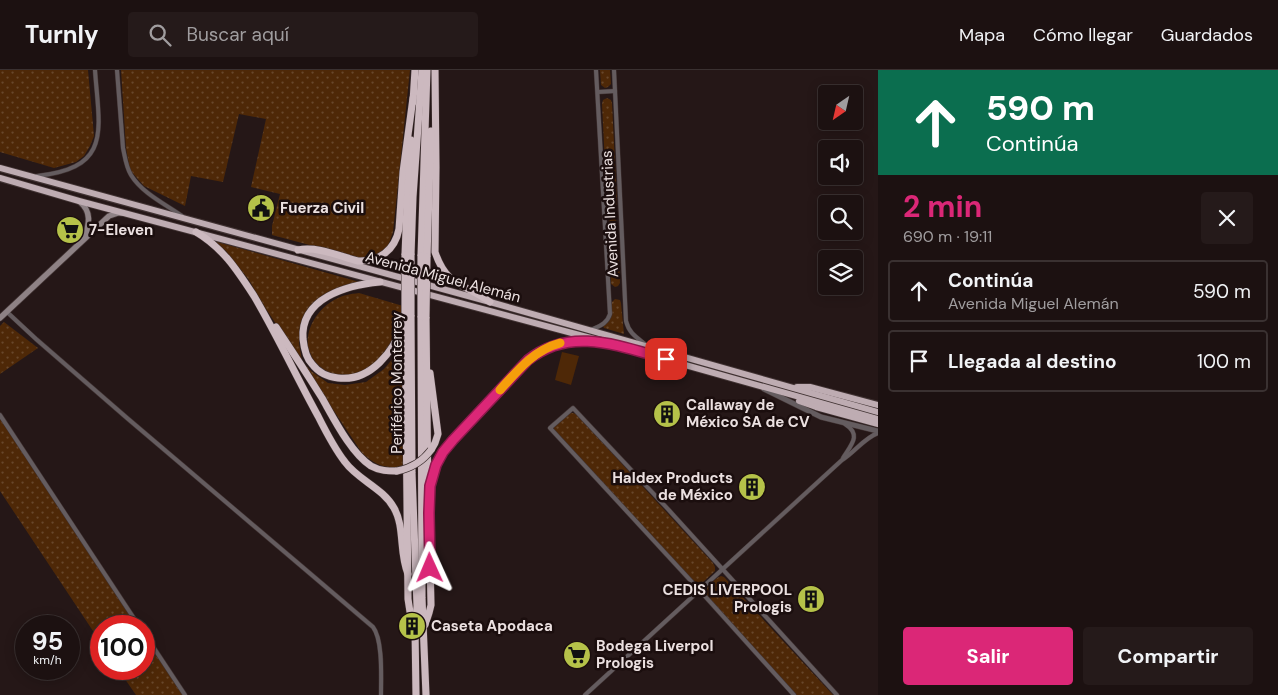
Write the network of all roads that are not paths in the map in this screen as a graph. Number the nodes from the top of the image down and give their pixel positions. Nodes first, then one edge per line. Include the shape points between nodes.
1 (95, 70) edge
2 (117, 70) edge
3 (415, 70) edge
4 (422, 70) edge
5 (428, 70) edge
6 (434, 70) edge
7 (596, 70) edge
8 (614, 70) edge
9 (434, 83) junction
10 (615, 91) junction
11 (598, 92) junction
12 (413, 98) junction
13 (0, 168) edge
14 (34, 177) junction
15 (0, 178) edge
16 (79, 201) junction
17 (126, 213) junction
18 (186, 218) junction
19 (196, 232) junction
20 (84, 239) junction
21 (298, 250) junction
22 (408, 255) junction
23 (424, 256) junction
24 (380, 282) junction
25 (490, 302) junction
26 (7, 312) junction
27 (407, 316) junction
28 (423, 316) junction
29 (0, 318) edge
30 (267, 318) junction
31 (589, 331) junction
32 (610, 344) junction
33 (648, 348) junction
34 (426, 351) junction
35 (758, 385) junction
36 (793, 388) junction
37 (780, 392) junction
38 (827, 401) junction
39 (878, 406) edge
40 (878, 412) edge
41 (0, 415) edge
42 (878, 419) edge
43 (841, 422) junction
44 (878, 424) edge
45 (878, 432) edge
46 (842, 460) junction
47 (429, 513) junction
48 (722, 570) junction
49 (408, 574) junction
50 (700, 590) junction
51 (132, 615) edge
52 (423, 627) junction
53 (415, 628) junction
54 (155, 650) edge
55 (184, 695) edge
56 (381, 695) edge
57 (416, 695) edge
58 (426, 695) edge
59 (585, 695) edge
60 (794, 695) edge
61 (837, 695) edge

1 - 14 street via 98,132 93,150 76,167
2 - 18 street via 123,148 130,173 143,189
3 - 12 highway
4 - 22 highway, Periférico Monterrey
5 - 23 highway, Periférico Monterrey
6 - 9 highway
7 - 11 street, Avenida Industrias
8 - 10 street, Avenida Industrias
9 - 23 highway
9 - 25 highway via 435,252 452,280
10 - 11 street
10 - 33 street, Avenida Industrias via 626,322 632,334
11 - 31 street, Avenida Industrias via 610,314 604,324
12 - 21 highway via 399,229 392,247 383,255 364,261 315,250
12 - 22 highway via 406,212
13 - 14 highway, Avenida Miguel Alemán
14 - 18 highway, Avenida Miguel Alemán
15 - 16 highway, Avenida Miguel Alemán
16 - 17 highway, Avenida Miguel Alemán
16 - 20 main road via 89,217
17 - 19 highway, Avenida Miguel Alemán
17 - 20 main road via 109,216
18 - 21 highway, Avenida Miguel Alemán
19 - 24 highway, Avenida Miguel Alemán
19 - 30 highway via 227,257
20 - 26 main road
21 - 25 highway, Avenida Miguel Alemán
22 - 27 highway, Periférico Monterrey, bridge
23 - 28 highway, Periférico Monterrey, bridge
24 - 27 highway via 345,288 327,297 312,311 303,331 305,351 311,364 334,378 358,376 373,368 386,355
24 - 32 highway, Avenida Miguel Alemán
25 - 31 highway, Avenida Miguel Alemán
26 - 29 main road
26 - 56 street via 373,627 379,642
27 - 49 highway
27 - 53 highway, Periférico Monterrey via 417,606
28 - 34 highway
28 - 52 highway, Periférico Monterrey
30 - 34 highway, bridge via 356,452 378,469 397,471 417,464 438,439
30 - 49 highway via 336,450 351,469 389,500 398,516
31 - 33 highway, Avenida Miguel Alemán
32 - 35 highway, Avenida Miguel Alemán
32 - 47 highway via 578,341 555,344 528,360 443,452 432,478
33 - 36 highway, Avenida Miguel Alemán
34 - 47 highway
35 - 37 highway, Avenida Miguel Alemán
35 - 43 street via 810,413
36 - 38 highway, Avenida Miguel Alemán
36 - 39 highway via 810,387
37 - 38 highway, Avenida Miguel Alemán
37 - 44 highway via 816,407
38 - 40 highway, Avenida Miguel Alemán
38 - 42 highway, Avenida Miguel Alemán
41 - 51 street
43 - 45 street
43 - 46 street via 851,428 854,436
45 - 46 street
46 - 48 street
47 - 52 highway via 431,605
48 - 50 street
48 - 50 street via 572,408 550,428
48 - 61 street
49 - 53 highway via 409,606
50 - 59 street
50 - 60 street
52 - 58 highway, Periférico Monterrey
53 - 57 highway, Periférico Monterrey
54 - 55 street

